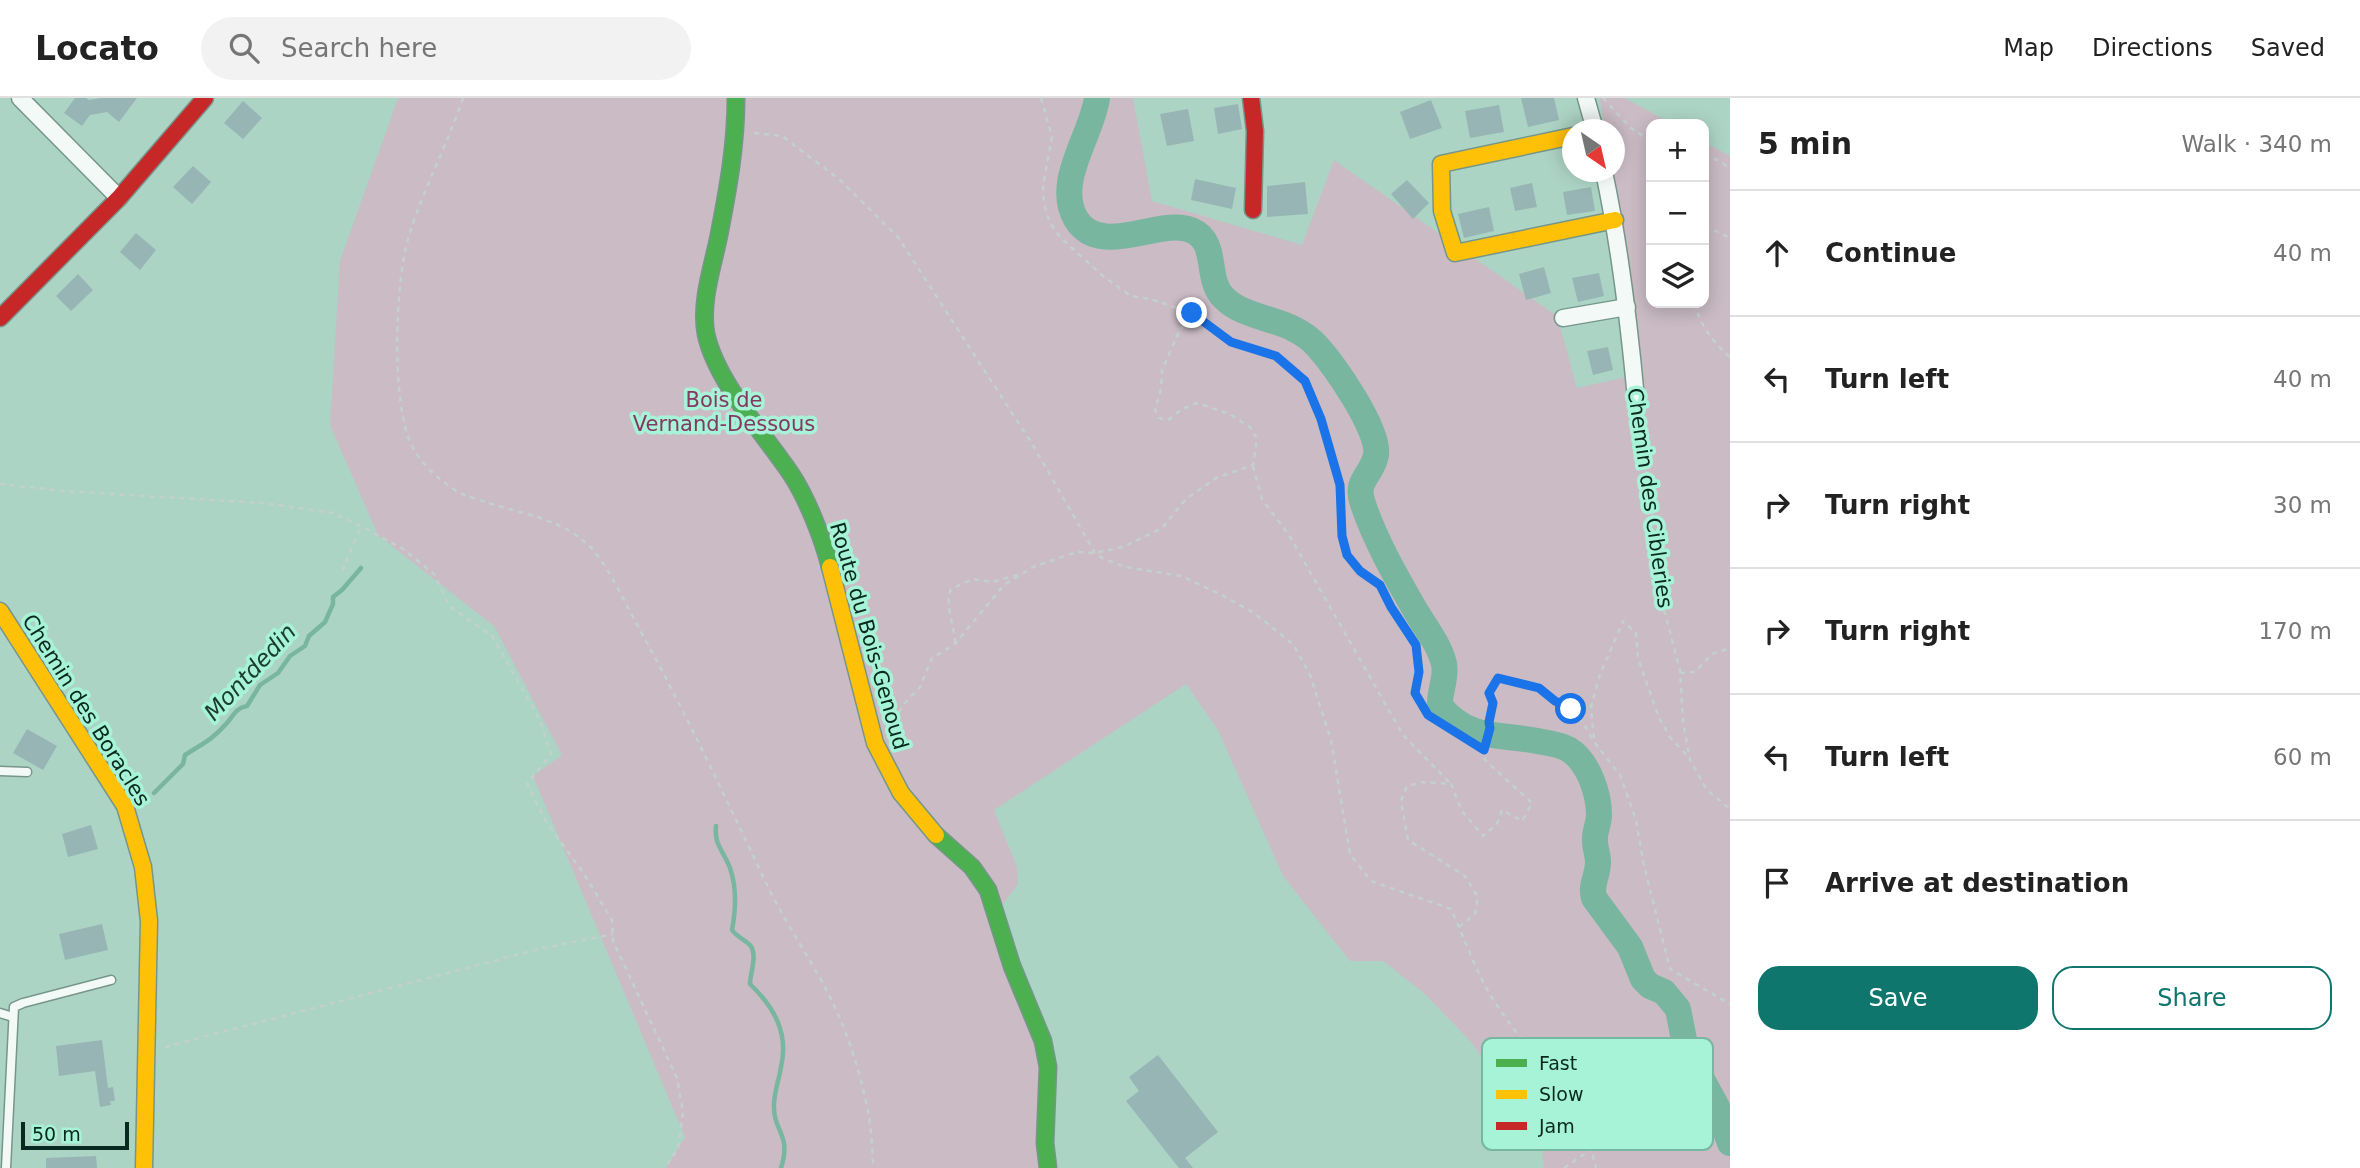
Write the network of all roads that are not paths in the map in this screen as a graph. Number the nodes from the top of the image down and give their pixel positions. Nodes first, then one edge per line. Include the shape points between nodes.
1 (20, 98) edge
2 (205, 98) edge
3 (736, 98) edge
4 (1251, 98) edge
5 (1586, 98) edge
6 (1592, 119) edge
7 (1562, 138) edge
8 (1606, 182) edge
9 (119, 198) junction
10 (1253, 210) dead end
11 (1615, 220) junction
12 (1627, 307) junction
13 (0, 318) edge
14 (1563, 318) dead end
15 (1636, 399) road end
16 (0, 611) edge
17 (0, 771) edge
18 (27, 772) dead end
19 (111, 981) dead end
20 (0, 1013) edge
21 (13, 1017) junction
22 (10, 1074) junction
23 (0, 1076) edge
24 (6, 1168) edge
25 (144, 1168) edge
26 (1048, 1168) edge

1 - 9 street
2 - 9 street
3 - 26 street, Route du Bois-Genoud via 731,176 705,307 706,333 728,384 793,477 820,533 885,770 924,823 978,872 988,890 1048,1064 1044,1149
4 - 10 street
5 - 6 street
7 - 11 street via 1441,164 1442,211 1455,253
8 - 11 street, Chemin des Cibleries
9 - 13 street
11 - 12 street, Chemin des Cibleries
12 - 14 street
12 - 15 street, Chemin des Cibleries
16 - 25 street, Chemin des Boracles via 125,806 135,834 149,921
17 - 18 lane
19 - 21 lane via 23,1003 14,1007
20 - 21 lane
21 - 22 lane
22 - 23 lane
22 - 24 lane

